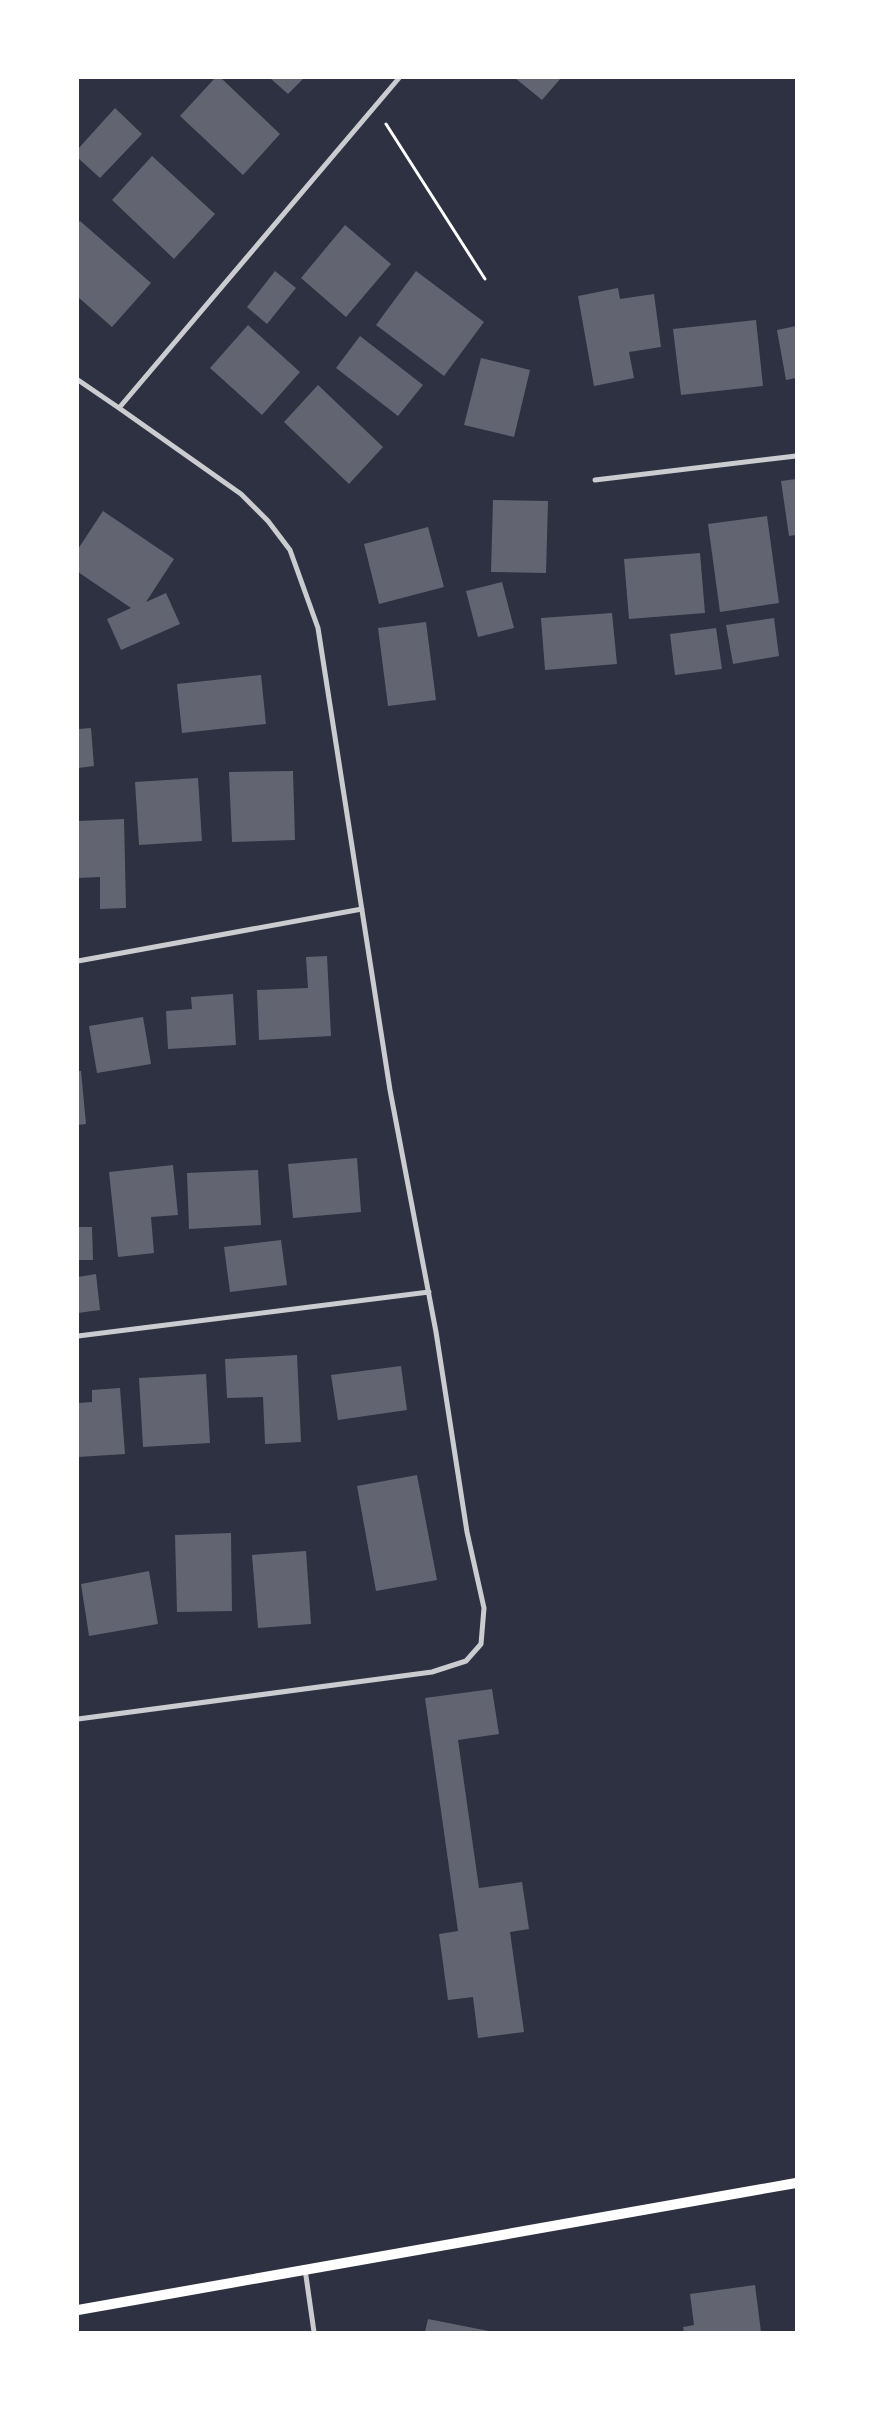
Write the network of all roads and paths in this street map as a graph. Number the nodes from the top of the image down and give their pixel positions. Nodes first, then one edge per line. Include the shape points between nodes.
1 (399, 78) edge
2 (375, 106) junction
3 (485, 279) dead end
4 (78, 380) edge
5 (119, 408) junction
6 (796, 456) edge
7 (595, 480) dead end
8 (362, 908) junction
9 (78, 961) edge
10 (429, 1292) junction
11 (78, 1336) edge
12 (78, 1719) edge
13 (796, 2183) edge
14 (305, 2268) junction
15 (78, 2310) edge
16 (314, 2332) edge

1 - 2 street
2 - 3 path
2 - 5 street
4 - 5 street
5 - 8 street via 241,494 268,521 290,550 318,628
6 - 7 street
8 - 9 street
8 - 10 street via 390,1090
10 - 11 street
10 - 12 street via 467,1532 484,1608 481,1644 466,1660 432,1672
13 - 14 main road
14 - 15 main road
14 - 16 street

